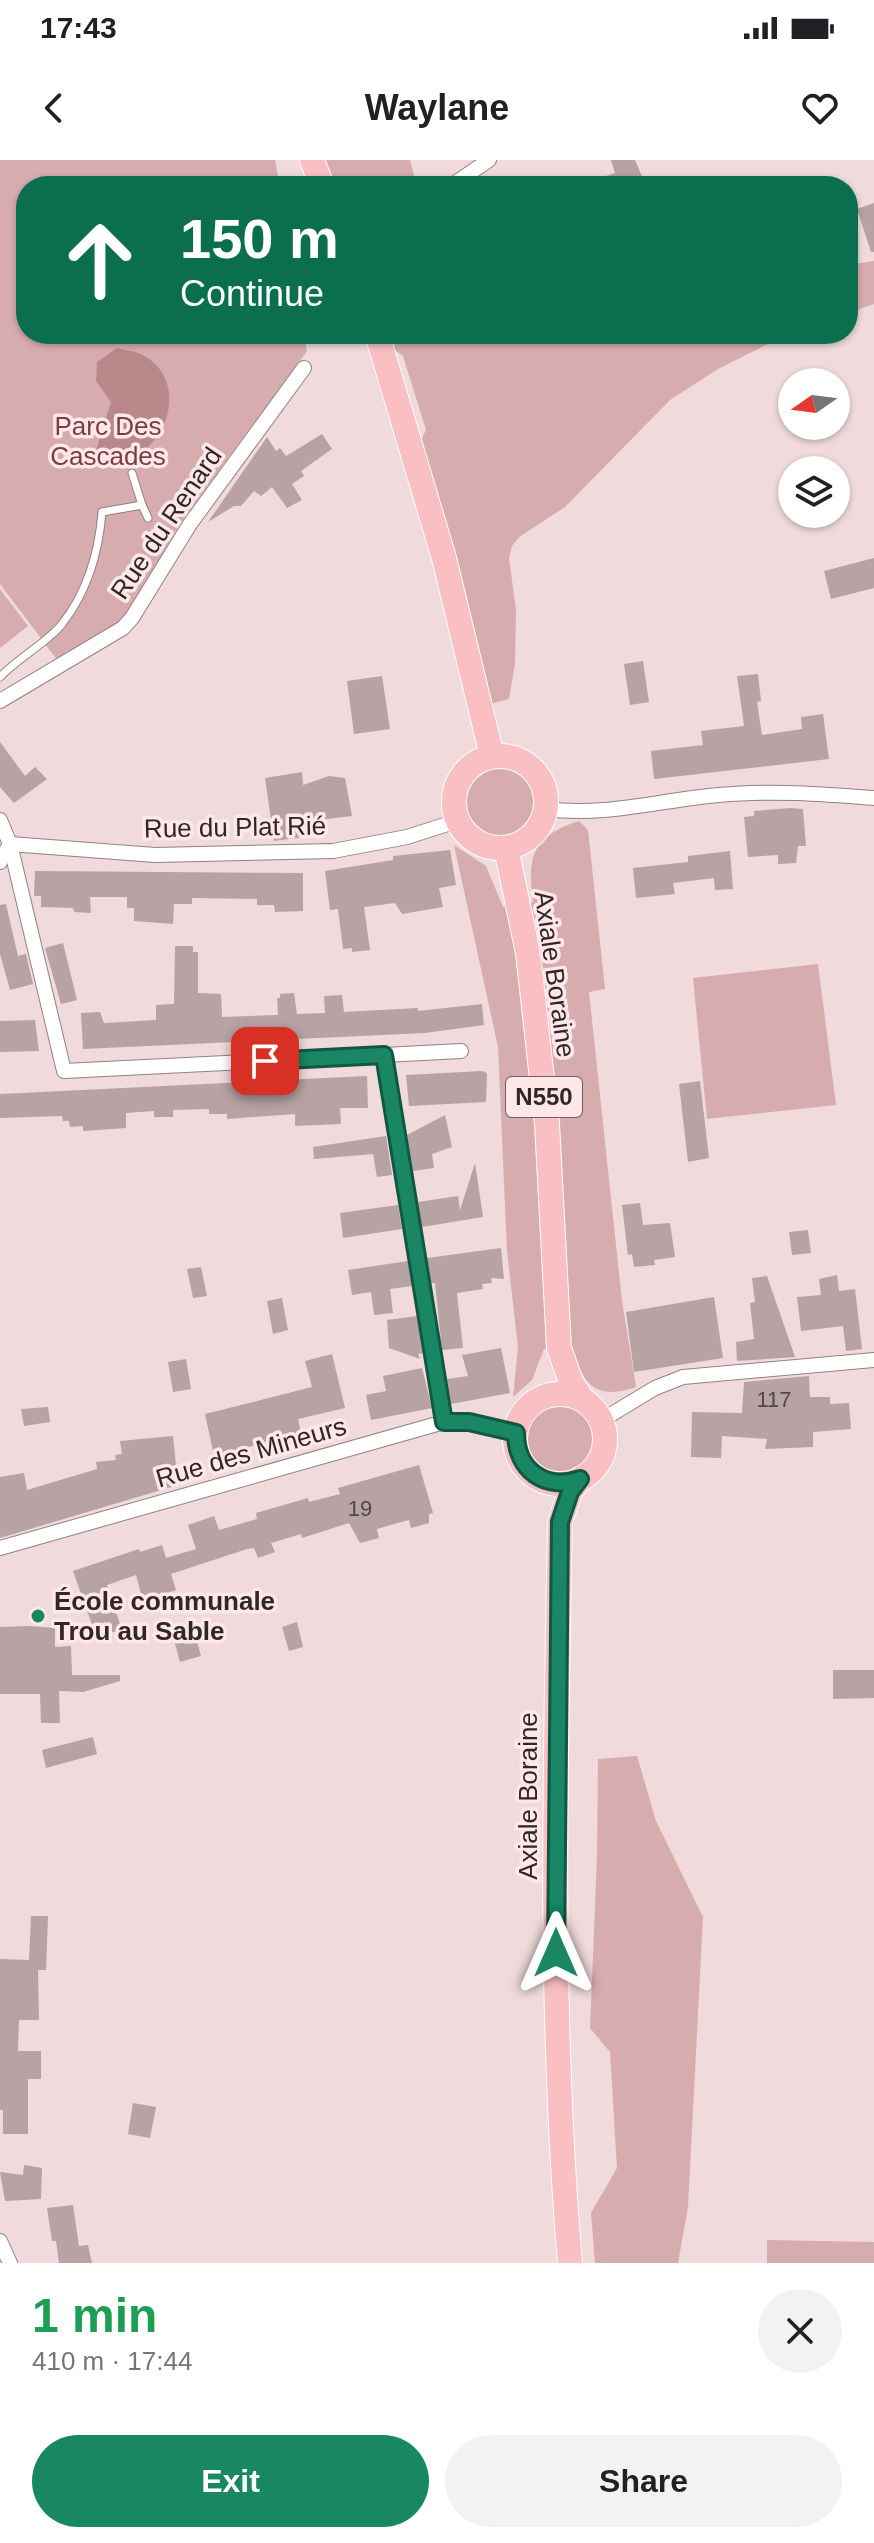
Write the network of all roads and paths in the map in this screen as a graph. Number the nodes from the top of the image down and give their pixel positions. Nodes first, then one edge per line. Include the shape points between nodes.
1 (489, 160) edge
2 (466, 176) edge
3 (380, 344) edge
4 (304, 368) dead end
5 (132, 473) dead end
6 (142, 505) junction
7 (148, 518) dead end
8 (0, 677) edge
9 (0, 701) edge
10 (492, 756) junction
11 (874, 798) edge
12 (546, 809) junction
13 (0, 820) edge
14 (457, 821) junction
15 (10, 844) junction
16 (506, 848) junction
17 (0, 862) edge
18 (461, 1051) dead end
19 (384, 1055) junction
20 (559, 1348) junction
21 (874, 1360) edge
22 (540, 1398) junction
23 (582, 1399) junction
24 (602, 1420) junction
25 (444, 1422) junction
26 (516, 1433) junction
27 (534, 1475) junction
28 (580, 1479) junction
29 (560, 1522) junction
30 (0, 1548) edge
31 (0, 2241) edge
32 (10, 2263) edge
33 (570, 2263) edge

1 - 2 street
3 - 10 main road via 440,543
4 - 9 street, Rue du Renard via 190,524 123,628
5 - 6 lane
6 - 7 lane
6 - 8 lane via 102,512 87,580 61,625
10 - 12 main road via 520,760 532,769 546,794
10 - 14 main road via 467,769 459,780 454,793
11 - 12 street via 754,792 586,814
12 - 16 main road via 533,835
13 - 15 street
14 - 15 street, Rue du Plat Rié via 333,851 155,855
14 - 16 main road via 482,846
15 - 17 street
15 - 19 street via 64,1071
16 - 20 main road, Axiale Boraine / N550 via 528,953 545,1108
18 - 19 street
19 - 25 street
20 - 22 main road, N550
20 - 23 main road, N550
21 - 24 street via 683,1377
22 - 23 main road via 554,1394
22 - 26 main road, N550 via 520,1419
23 - 24 main road, N550
24 - 28 main road via 604,1450
25 - 26 street, Rue des Mineurs
25 - 30 street, Rue des Mineurs
26 - 27 main road via 519,1457
27 - 28 main road via 557,1484
27 - 29 main road
28 - 29 main road
29 - 33 main road, Axiale Boraine via 557,2059
31 - 32 street

